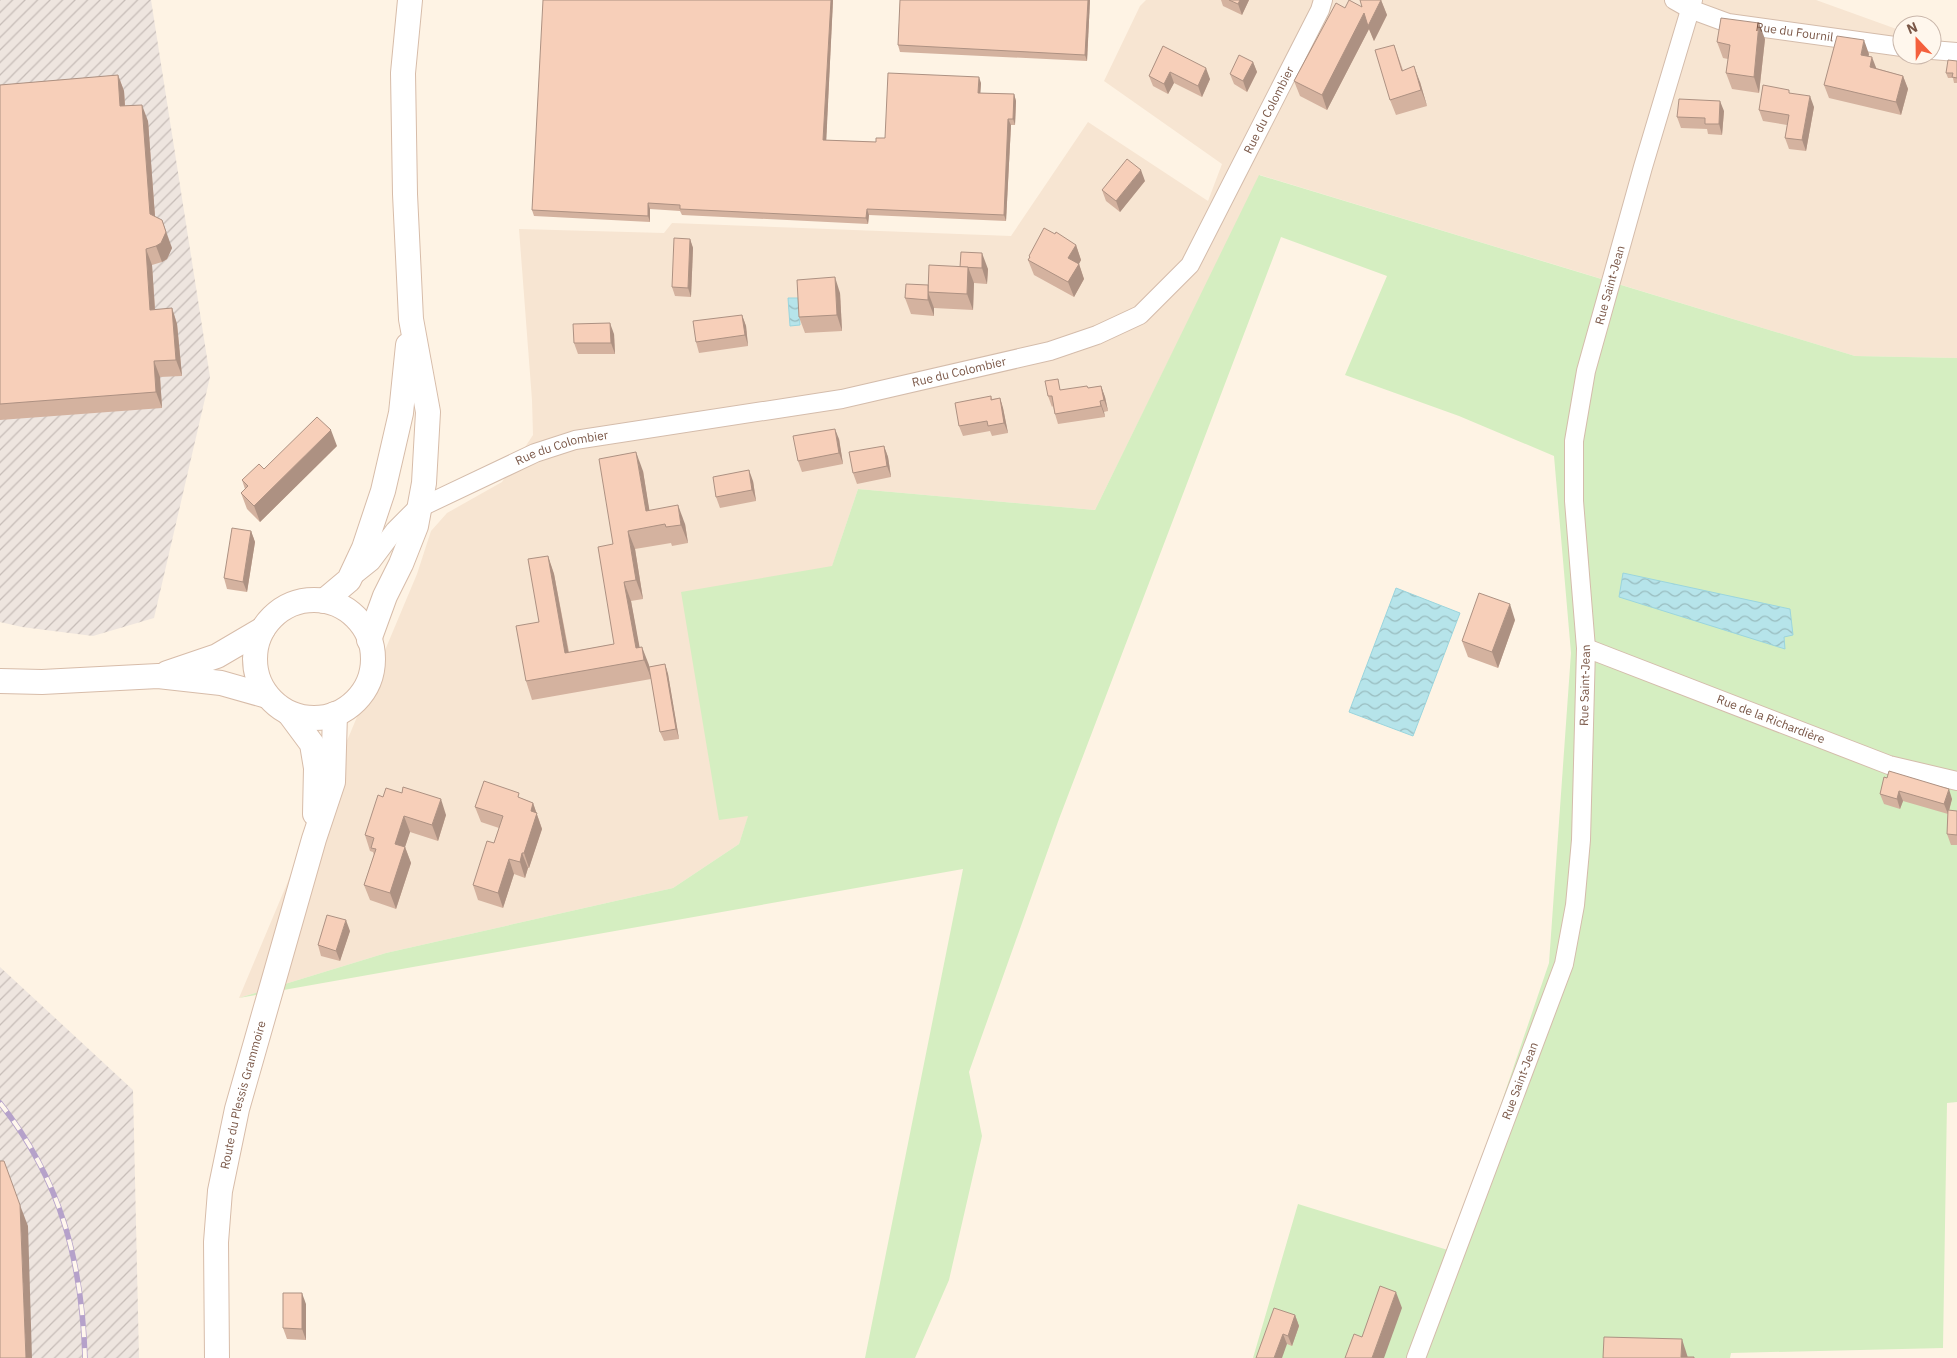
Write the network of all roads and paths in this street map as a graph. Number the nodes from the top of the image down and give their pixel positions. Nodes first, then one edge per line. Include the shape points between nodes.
1 (410, 0) edge
2 (1323, 0) edge
3 (1674, 0) edge
4 (1691, 4) edge
5 (1892, 46) edge
6 (1942, 51) edge
7 (1957, 52) edge
8 (411, 319) junction
9 (421, 507) junction
10 (349, 580) junction
11 (324, 602) junction
12 (263, 629) junction
13 (369, 640) junction
14 (1586, 648) junction
15 (0, 670) edge
16 (158, 676) junction
17 (0, 681) edge
18 (42, 682) junction
19 (267, 696) junction
20 (289, 713) junction
21 (335, 714) junction
22 (1957, 781) edge
23 (314, 839) junction
24 (217, 1358) edge
25 (1416, 1358) edge

1 - 8 street via 402,73
2 - 9 street, Rue du Colombier via 1190,266 1140,315 1097,335 1050,351 842,398 575,440 535,453
3 - 4 street, Rue du Fournil
4 - 5 street, Rue du Fournil via 1728,23
4 - 14 street, Rue Saint-Jean via 1586,371 1574,441 1574,501
6 - 7 street
8 - 9 street via 428,412
8 - 10 street via 401,413 383,491 364,548
9 - 10 street, Rue du Colombier via 395,530 371,562
9 - 13 street via 409,547 384,596
10 - 11 street
11 - 12 street via 307,601 290,606 275,615
11 - 13 street via 339,606 352,615
12 - 16 street via 216,656
12 - 19 street via 256,645 255,663 258,680
13 - 21 street via 372,669 368,683 348,707
14 - 22 street, Rue de la Richardière via 1889,764
14 - 25 street, Rue Saint-Jean via 1581,840 1575,905 1564,964
15 - 18 street
16 - 18 street
16 - 19 street via 222,683
17 - 18 street
19 - 20 street
20 - 21 street via 312,718
20 - 23 street, Route du Plessis Grammoire via 312,744 316,768
21 - 23 street, Route du Plessis Grammoire via 333,782
23 - 24 street, Route du Plessis Grammoire via 237,1109 220,1191 216,1242

